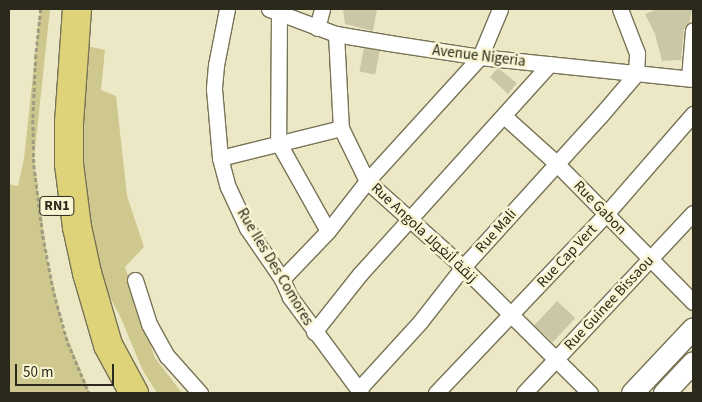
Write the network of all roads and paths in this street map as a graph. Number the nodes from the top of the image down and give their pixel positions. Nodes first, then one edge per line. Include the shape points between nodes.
1 (41, 9) edge
2 (59, 9) edge
3 (77, 9) edge
4 (227, 9) edge
5 (322, 9) edge
6 (500, 9) edge
7 (621, 9) edge
8 (274, 11) edge
9 (317, 28) junction
10 (693, 30) edge
11 (336, 34) junction
12 (480, 57) junction
13 (550, 64) junction
14 (636, 74) junction
15 (691, 78) edge
16 (693, 114) edge
17 (504, 116) junction
18 (341, 128) junction
19 (278, 142) junction
20 (220, 158) junction
21 (556, 163) junction
22 (367, 180) junction
23 (693, 213) edge
24 (606, 214) junction
25 (410, 220) junction
26 (328, 231) junction
27 (650, 259) junction
28 (463, 267) junction
29 (282, 279) junction
30 (135, 280) dead end
31 (693, 302) edge
32 (511, 317) junction
33 (693, 328) edge
34 (314, 332) junction
35 (108, 345) junction
36 (556, 360) junction
37 (693, 362) edge
38 (359, 392) edge
39 (89, 393) edge
40 (117, 393) edge
41 (134, 393) edge
42 (146, 393) edge
43 (200, 393) edge
44 (436, 393) edge
45 (524, 393) edge
46 (590, 393) edge
47 (632, 393) edge
48 (664, 393) edge

1 - 39 path via 35,64 34,165 54,293 68,343
2 - 40 highway, RN1 via 53,70 52,144 60,226 75,292 96,350
3 - 35 highway, RN1 via 70,87 69,164 82,251
4 - 20 street, Rue Iles Des Comores via 214,90
5 - 9 street
6 - 12 street
7 - 14 street via 637,53
8 - 9 street, Avenue Nigeria
8 - 19 street
9 - 11 street, Avenue Nigeria
10 - 15 street
11 - 12 street, Avenue Nigeria
11 - 18 street, Rue Angola زنقة أنغولا
12 - 13 street, Avenue Nigeria
12 - 22 street
13 - 14 street, Avenue Nigeria
13 - 17 street
14 - 15 street, Avenue Nigeria
14 - 21 street, Rue Mali
16 - 24 street, Rue Cap Vert
17 - 21 street, Rue Gabon
17 - 25 street
18 - 19 street
18 - 22 street, Rue Angola زنقة أنغولا
19 - 20 street
19 - 26 street
20 - 29 street, Rue Iles Des Comores via 228,187 247,228
21 - 24 street, Rue Gabon
21 - 28 street, Rue Mali
22 - 25 street, Rue Angola زنقة أنغولا
22 - 26 street
23 - 27 street, Rue Guinee Bissaou
24 - 27 street, Rue Gabon
24 - 32 street, Rue Cap Vert
25 - 28 street, Rue Angola زنقة أنغولا
25 - 34 street via 360,274
26 - 29 street
27 - 31 street, Rue Gabon
27 - 36 street, Rue Guinee Bissaou
28 - 32 street, Rue Angola زنقة أنغولا
28 - 38 street, Rue Mali
29 - 34 street, Rue Iles Des Comores
30 - 43 street via 148,324 167,356
32 - 36 street, Rue Angola زنقة أنغولا
32 - 44 street, Rue Cap Vert
33 - 47 main road
34 - 38 street, Rue Iles Des Comores
35 - 41 highway, RN1
35 - 42 highway
36 - 45 street, Rue Guinee Bissaou
36 - 46 street, Rue Angola زنقة أنغولا
37 - 48 main road

